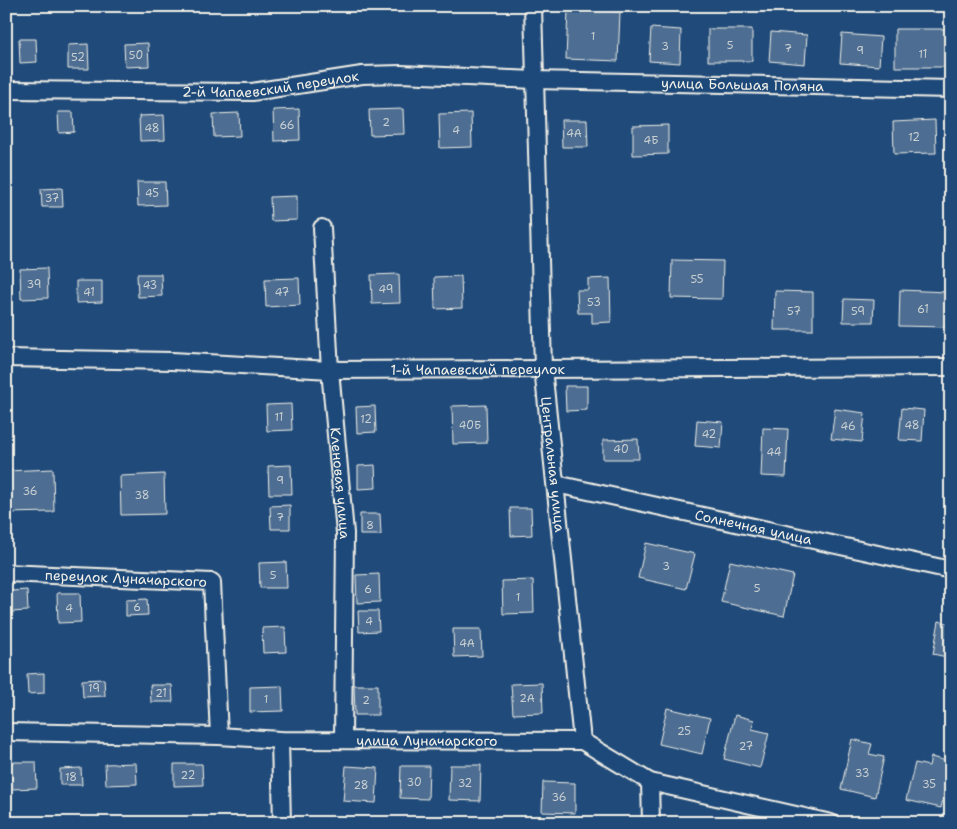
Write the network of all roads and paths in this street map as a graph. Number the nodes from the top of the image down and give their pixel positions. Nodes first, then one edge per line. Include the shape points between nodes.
1 (533, 6) edge
2 (534, 80) junction
3 (951, 89) edge
4 (6, 90) edge
5 (322, 228) dead end
6 (6, 358) edge
7 (951, 367) edge
8 (543, 368) junction
9 (330, 370) junction
10 (556, 484) junction
11 (951, 570) edge
12 (6, 573) edge
13 (6, 732) edge
14 (219, 736) junction
15 (280, 740) junction
16 (343, 740) junction
17 (582, 741) junction
18 (650, 782) junction
19 (282, 823) edge
20 (651, 823) edge
21 (831, 823) edge

1 - 2 street, Центральная улица
2 - 3 street, улица Большая Поляна
2 - 4 street, 2-й Чапаевский переулок via 401,74 362,75 252,92
2 - 8 street, Центральная улица
5 - 9 street, Кленовая улица
6 - 9 street, 1-й Чапаевский переулок via 172,361
7 - 8 street, 1-й Чапаевский переулок
8 - 9 street, 1-й Чапаевский переулок
8 - 10 street, Центральная улица
9 - 16 street, Кленовая улица via 346,533
10 - 11 street, Солнечная улица
10 - 17 street, Центральная улица
12 - 14 street, переулок Луначарского via 212,582
13 - 14 street, улица Луначарского
14 - 15 street, улица Луначарского
15 - 16 street, улица Луначарского
15 - 19 street
16 - 17 street, улица Луначарского
17 - 18 street
18 - 20 street
18 - 21 street

